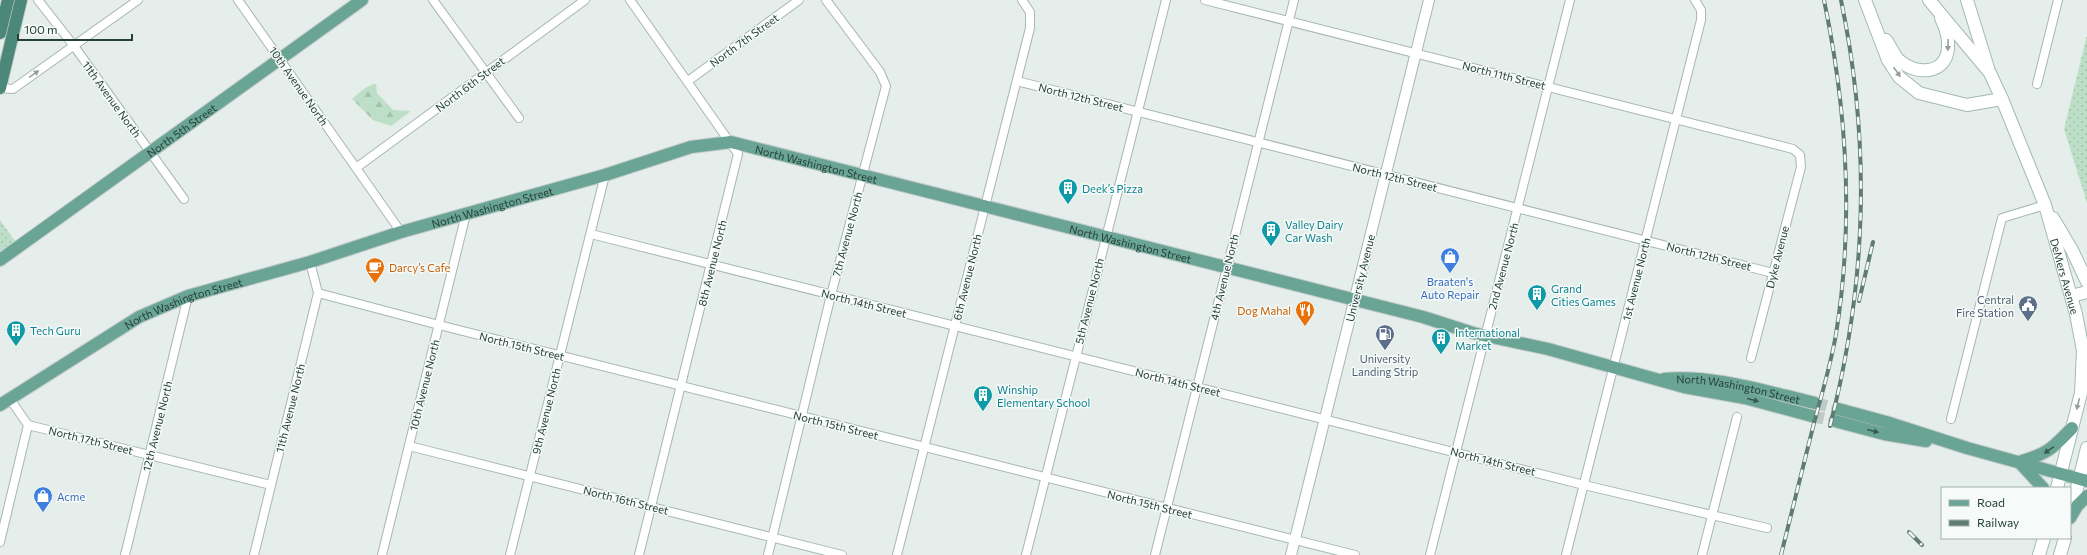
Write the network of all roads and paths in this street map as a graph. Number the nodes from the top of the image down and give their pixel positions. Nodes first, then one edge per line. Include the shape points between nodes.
1 (8, 0) edge
2 (21, 0) edge
3 (38, 0) edge
4 (138, 0) edge
5 (238, 0) edge
6 (362, 0) edge
7 (433, 0) edge
8 (585, 0) edge
9 (630, 0) edge
10 (799, 0) edge
11 (826, 0) edge
12 (1022, 0) edge
13 (1166, 0) edge
14 (1205, 0) edge
15 (1294, 0) edge
16 (1429, 0) edge
17 (1570, 0) edge
18 (1865, 0) edge
19 (1967, 0) edge
20 (2058, 0) edge
21 (1696, 1) edge
22 (1933, 4) edge
23 (1868, 12) junction
24 (1289, 21) junction
25 (0, 33) edge
26 (74, 46) junction
27 (1417, 54) junction
28 (280, 59) junction
29 (486, 73) junction
30 (1990, 73) junction
31 (688, 81) junction
32 (1017, 81) junction
33 (2036, 84) dead end
34 (1548, 87) junction
35 (0, 88) edge
36 (2002, 99) junction
37 (1138, 112) junction
38 (519, 118) dead end
39 (1676, 119) junction
40 (731, 142) junction
41 (1259, 142) junction
42 (151, 154) junction
43 (1800, 155) joint
44 (356, 168) junction
45 (1386, 174) junction
46 (605, 175) junction
47 (863, 175) junction
48 (184, 199) dead end
49 (2045, 205) junction
50 (985, 206) junction
51 (1518, 208) junction
52 (466, 214) junction
53 (401, 232) junction
54 (591, 234) junction
55 (1106, 236) junction
56 (1645, 240) junction
57 (0, 260) edge
58 (310, 262) junction
59 (712, 264) junction
60 (1227, 267) junction
61 (1773, 273) junction
62 (2087, 282) edge
63 (2087, 292) edge
64 (318, 293) junction
65 (831, 295) junction
66 (188, 296) junction
67 (2071, 296) junction
68 (1355, 299) junction
69 (439, 325) junction
70 (955, 326) junction
71 (1485, 336) junction
72 (559, 355) junction
73 (1075, 357) junction
74 (1752, 358) dead end
75 (1614, 367) junction
76 (1660, 379) junction
77 (681, 386) junction
78 (1197, 387) junction
79 (5, 402) edge
80 (1815, 403) tunnel mouth
81 (1837, 415) tunnel mouth
82 (802, 416) junction
83 (1812, 416) tunnel mouth
84 (1737, 417) dead end
85 (1324, 419) junction
86 (1951, 419) dead end
87 (28, 425) junction
88 (2072, 428) junction
89 (409, 446) junction
90 (924, 447) junction
91 (2087, 448) edge
92 (1456, 452) junction
93 (150, 455) junction
94 (2019, 462) junction
95 (2061, 474) junction
96 (530, 476) junction
97 (1045, 477) junction
98 (2083, 480) edge
99 (271, 485) junction
100 (1584, 485) junction
101 (2042, 487) edge
102 (2057, 487) edge
103 (2087, 496) edge
104 (651, 507) junction
105 (1167, 508) junction
106 (2071, 514) edge
107 (2071, 515) edge
108 (1712, 516) junction
109 (1767, 528) dead end
110 (772, 537) junction
111 (2044, 539) edge
112 (2065, 539) edge
113 (1294, 540) junction
114 (0, 542) edge
115 (125, 555) edge
116 (254, 555) edge
117 (382, 555) edge
118 (510, 555) edge
119 (639, 555) edge
120 (768, 555) edge
121 (842, 555) edge
122 (898, 555) edge
123 (1026, 555) edge
124 (1155, 555) edge
125 (1291, 555) edge
126 (1355, 555) edge
127 (1430, 555) edge
128 (1566, 555) edge
129 (1702, 555) edge
130 (2039, 555) edge
131 (2060, 555) edge

1 - 25 highway
2 - 35 highway
3 - 26 street, 11th Avenue North
4 - 26 street
5 - 28 street, 10th Avenue North
6 - 28 main road, North 5th Street
7 - 29 street
8 - 29 street, North 6th Street
9 - 31 street, 8th Avenue North
10 - 31 street, North 7th Street
11 - 47 street, 7th Avenue North via 880,72 886,86
12 - 32 street, 6th Avenue North via 1030,12 1030,28
13 - 37 street, 5th Avenue North
14 - 24 street, North 11th Street
15 - 24 street, 4th Avenue North
16 - 27 street, University Avenue
17 - 34 street, 2nd Avenue North
18 - 23 main road
19 - 30 main road
20 - 33 street
21 - 39 street, 1st Avenue North via 1701,10 1701,20
22 -> 23 main road via 1946,27 1948,50 1942,64 1933,70 1922,72 1909,68 1898,60
22 - 30 main road, DeMers Avenue
23 -> 36 main road via 1888,60 1899,77 1919,93 1967,105
24 - 27 street, North 11th Street
24 - 41 street, 4th Avenue North
35 -> 26 street via 13,89
26 - 42 street, 11th Avenue North
27 - 34 street, North 11th Street
27 - 45 street, University Avenue
28 - 42 main road, North 5th Street
28 - 44 street, 10th Avenue North
29 - 38 street
29 - 44 street, North 6th Street
30 - 36 main road, DeMers Avenue
31 - 40 street, 8th Avenue North
32 - 37 street, North 12th Street
32 - 50 street, 6th Avenue North
34 - 39 street, North 11th Street
34 - 51 street, 2nd Avenue North
36 - 49 main road, DeMers Avenue
37 - 41 street, North 12th Street
37 - 55 street, 5th Avenue North
39 - 43 street, North 11th Street via 1793,149
39 - 56 street, 1st Avenue North
40 - 46 main road, North Washington Street via 691,147
40 - 47 main road, North Washington Street
40 - 59 street, 8th Avenue North via 738,154
41 - 45 street, North 12th Street
41 - 60 street, 4th Avenue North
42 - 48 street, 11th Avenue North
42 - 57 main road, North 5th Street
43 - 61 street, Dyke Avenue via 1801,167
44 - 53 street, 10th Avenue North
45 - 51 street, North 12th Street
45 - 68 street, University Avenue
46 - 52 main road, North Washington Street
46 - 54 street, 9th Avenue North
47 - 50 main road, North Washington Street
47 - 65 street, 7th Avenue North
49 - 62 main road, DeMers Avenue via 2072,250
49 - 67 main road, DeMers Avenue
49 - 86 street via 2002,218
50 - 55 main road, North Washington Street
50 - 70 street, 6th Avenue North
51 - 56 street, North 12th Street
51 - 71 street, 2nd Avenue North
52 - 53 main road, North Washington Street
52 - 69 street, 10th Avenue North
53 - 58 main road, North Washington Street
54 - 59 street, North 14th Street
54 - 72 street, 9th Avenue North
55 - 60 main road, North Washington Street
55 - 73 street, 5th Avenue North
56 - 61 street, North 12th Street
56 - 75 street, 1st Avenue North
58 - 64 street, 11th Avenue North
58 - 66 main road, North Washington Street
59 - 65 street, North 14th Street
59 - 77 street, 8th Avenue North
60 - 68 main road, North Washington Street
60 - 78 street, 4th Avenue North
61 - 74 street, Dyke Avenue
63 - 67 main road
64 - 69 street, North 15th Street
64 - 99 street, 11th Avenue North
65 - 70 street, North 14th Street
65 - 82 street, 7th Avenue North
66 - 79 main road, North Washington Street via 139,317
66 - 93 street, 12th Avenue North
67 -> 88 main road, DeMers Avenue via 2080,334 2083,371 2081,392
68 - 71 main road, North Washington Street
68 - 85 street, University Avenue
69 - 72 street, North 15th Street
69 - 89 street, 10th Avenue North
70 - 73 street, North 14th Street
70 - 90 street, 6th Avenue North
71 - 75 main road, North Washington Street via 1548,349
71 - 92 street, 2nd Avenue North
72 - 77 street, North 15th Street
72 - 96 street, 9th Avenue North
73 - 78 street, North 14th Street
73 - 97 street, 5th Avenue North
75 - 76 main road, North Washington Street
75 - 100 street, 1st Avenue North
76 - 80 main road, North Washington Street via 1685,377 1754,388
76 -> 83 main road, North Washington Street via 1684,387 1745,398
77 - 82 street, North 15th Street
77 - 104 street, 8th Avenue North
78 - 85 street, North 14th Street
78 - 105 street, 4th Avenue North
79 - 87 street
81 - 94 main road via 1884,434 1967,448
82 - 90 street, North 15th Street
82 - 110 street, 7th Avenue North
84 - 108 street
85 - 92 street, North 14th Street
85 - 113 street, University Avenue
87 - 93 street, North 17th Street
87 - 114 street
88 -> 94 main road via 2051,450
88 - 95 main road, DeMers Avenue
89 - 96 street, North 16th Street
89 - 117 street, 10th Avenue North
90 - 97 street, North 15th Street
90 - 122 street, 6th Avenue North
91 - 98 main road
92 - 100 street, North 14th Street
92 - 127 street, 2nd Avenue North
93 - 99 street, North 17th Street
93 - 115 street, 12th Avenue North
94 - 95 main road
94 - 101 main road
95 - 98 main road
95 - 102 main road, DeMers Avenue
96 - 104 street, North 16th Street
96 - 118 street, 9th Avenue North
97 - 105 street, North 15th Street
97 - 123 street, 5th Avenue North
98 - 106 main road
99 - 116 street, 11th Avenue North
100 - 108 street, North 14th Street
100 - 128 street, 1st Avenue North
103 - 107 main road
104 - 110 street, North 16th Street
104 - 119 street, 8th Avenue North
105 - 113 street, North 15th Street
105 - 124 street, 4th Avenue North
108 - 109 street, North 14th Street
108 - 129 street
110 - 120 street, 7th Avenue North
110 - 121 street, North 16th Street
111 - 130 main road
112 - 131 main road
113 - 125 street, University Avenue
113 - 126 street, North 15th Street

